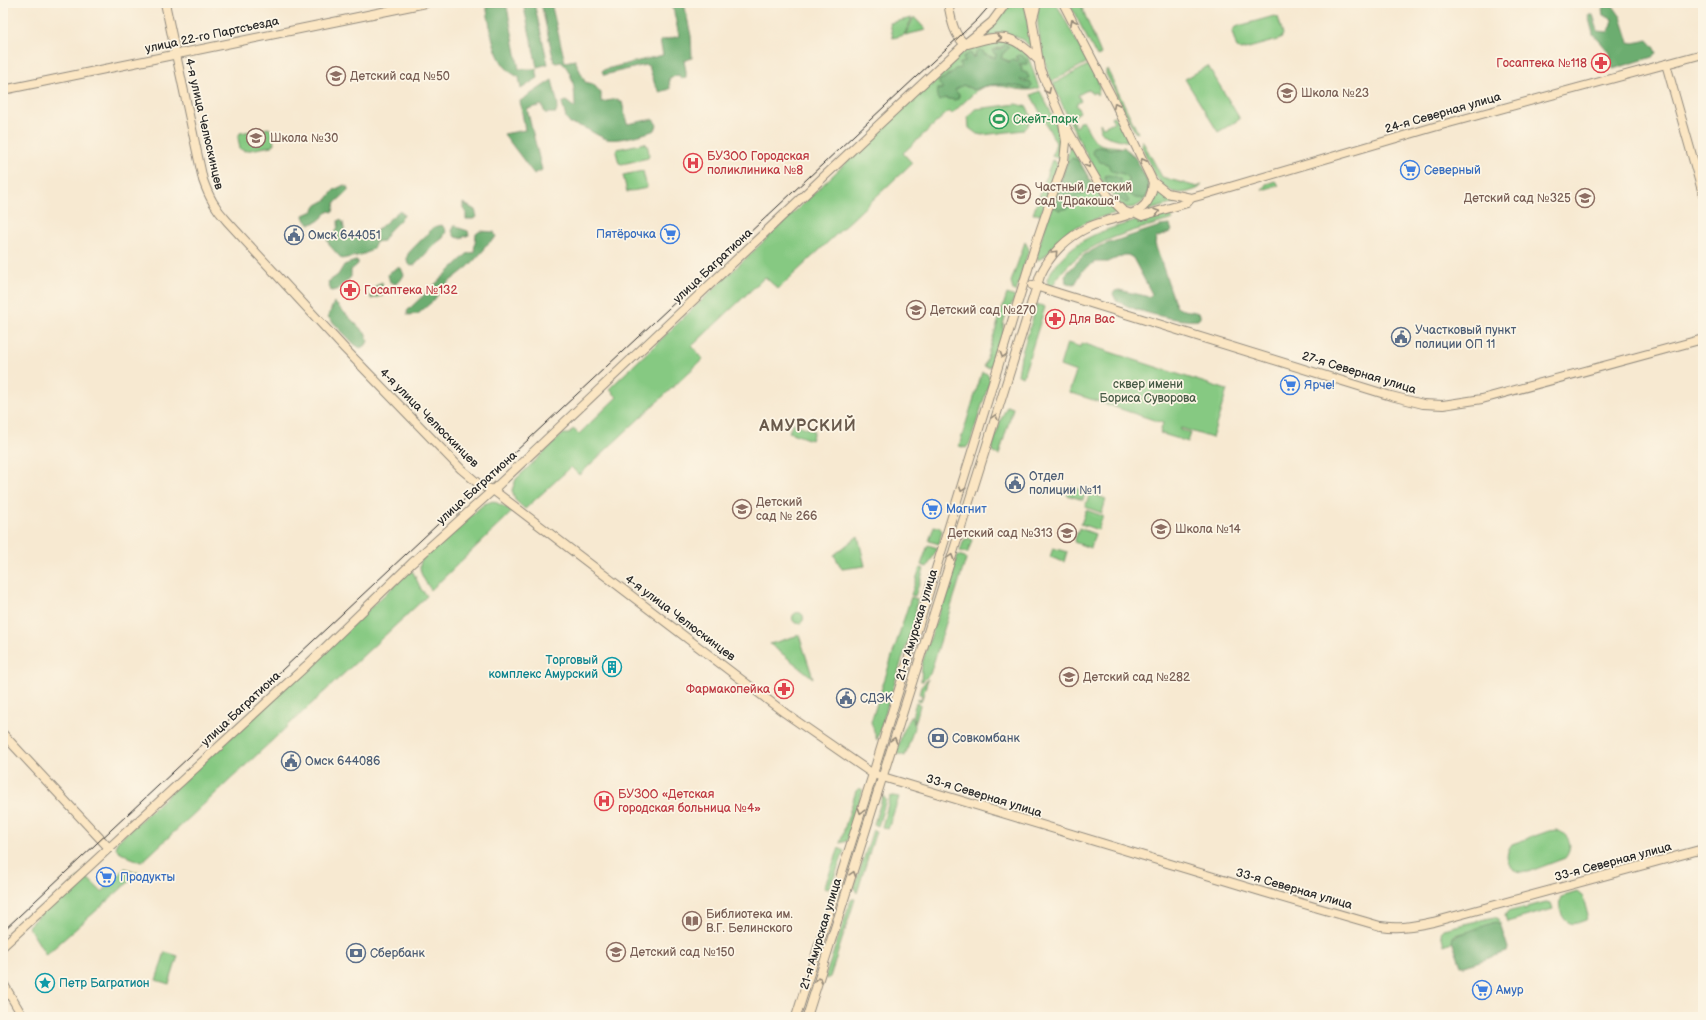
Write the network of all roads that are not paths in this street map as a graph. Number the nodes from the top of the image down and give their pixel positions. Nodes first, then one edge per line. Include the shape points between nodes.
1 (165, 3) edge
2 (426, 3) edge
3 (948, 3) edge
4 (1006, 3) edge
5 (1028, 3) edge
6 (1037, 3) edge
7 (1060, 3) edge
8 (1065, 6) edge
9 (1032, 19) junction
10 (965, 44) junction
11 (1703, 54) edge
12 (176, 55) junction
13 (1037, 59) junction
14 (1666, 64) junction
15 (3, 90) edge
16 (1063, 122) junction
17 (1153, 182) junction
18 (1703, 194) edge
19 (1191, 198) junction
20 (1134, 213) junction
21 (1025, 282) junction
22 (1036, 286) junction
23 (1703, 339) edge
24 (493, 490) junction
25 (3, 734) edge
26 (873, 774) junction
27 (883, 778) junction
28 (109, 848) junction
29 (849, 850) junction
30 (1703, 850) edge
31 (859, 854) junction
32 (3, 946) edge
33 (3, 983) edge
34 (23, 1017) edge
35 (796, 1017) edge
36 (808, 1017) edge

1 - 12 main road, 4-я улица Челюскинцев
2 - 12 main road, улица 22-го Партсъезда
3 - 10 main road via 956,33
4 - 10 main road, улица Багратиона via 992,22
5 - 9 main road
6 - 9 main road
7 - 8 main road
17 -> 8 main road
9 - 13 main road
10 -> 13 main road via 990,38 1009,38 1020,42
10 - 24 main road, улица Багратиона
11 - 14 main road, 24-я Северная улица
12 - 15 main road, улица 22-го Партсъезда
12 - 24 main road, 4-я улица Челюскинцев via 203,180 215,208 345,349 461,469 480,485
13 -> 16 main road via 1042,77
14 - 18 main road
14 - 19 main road, 24-я Северная улица via 1434,127
16 -> 20 main road via 1109,197 1123,211
16 - 21 main road, 21-я Амурская улица via 1066,142 1064,161
17 - 19 main road, 24-я Северная улица via 1167,193
17 - 20 main road via 1150,199
20 -> 19 main road, 24-я Северная улица via 1142,216 1187,203
22 -> 20 main road, 24-я Северная улица via 1047,262 1071,238 1097,224
21 - 22 main road, 27-я Северная улица
21 -> 26 main road, 21-я Амурская улица
22 - 23 main road, 27-я Северная улица via 1423,404 1443,405 1482,399
27 -> 22 main road, 21-я Амурская улица
24 - 26 main road, 4-я улица Челюскинцев via 780,710
24 - 28 main road, улица Багратиона
25 - 28 main road
26 - 27 main road, 4-я улица Челюскинцев
26 -> 29 main road, 21-я Амурская улица
27 - 30 main road, 33-я Северная улица via 1392,928 1432,922
27 - 31 main road, 21-я Амурская улица
28 - 32 main road, улица Багратиона
29 - 31 main road
29 - 35 main road, 21-я Амурская улица
36 -> 31 main road, 21-я Амурская улица
33 - 34 main road

